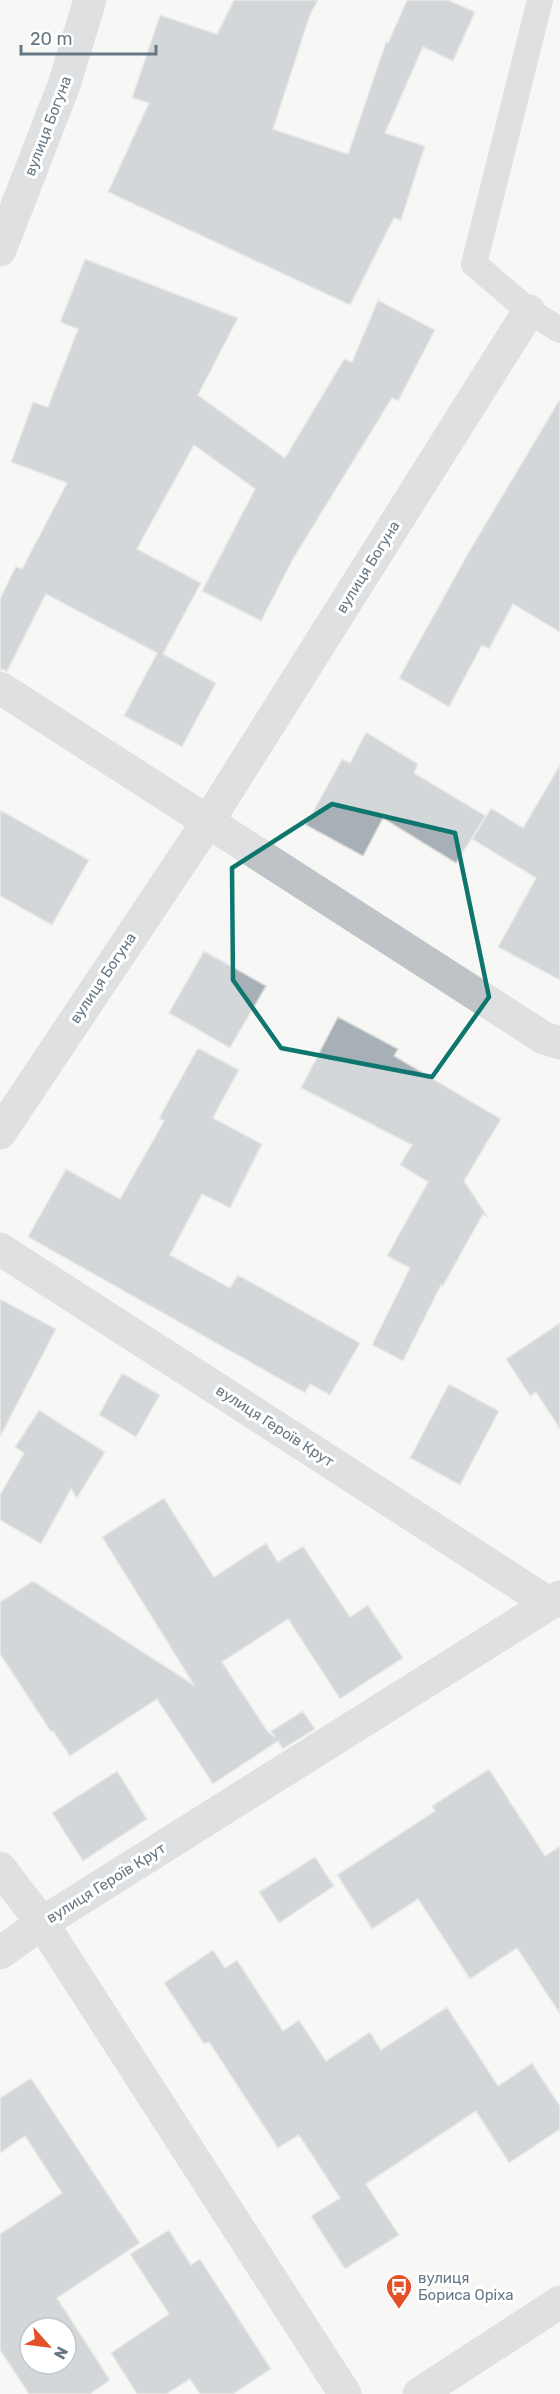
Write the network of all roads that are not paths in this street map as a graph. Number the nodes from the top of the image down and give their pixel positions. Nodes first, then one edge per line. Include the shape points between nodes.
1 (90, 0) edge
2 (540, 0) edge
3 (0, 250) edge
4 (529, 311) junction
5 (560, 330) edge
6 (0, 688) edge
7 (207, 823) junction
8 (560, 1043) edge
9 (0, 1133) edge
10 (0, 1249) edge
11 (555, 1600) edge
12 (0, 1868) edge
13 (42, 1923) junction
14 (0, 1953) edge
15 (560, 2302) edge
16 (345, 2394) edge
17 (419, 2394) edge

1 - 3 street, вулиця Богуна via 64,85
2 - 4 lane via 474,264
4 - 5 lane
4 - 7 street, вулиця Богуна
6 - 7 street
7 - 8 street via 544,1038
7 - 9 street, вулиця Богуна
10 - 11 street, вулиця Героїв Крут
11 - 13 street, вулиця Героїв Крут
12 - 13 street
13 - 14 street, вулиця Героїв Крут
13 - 16 street
15 - 17 street

